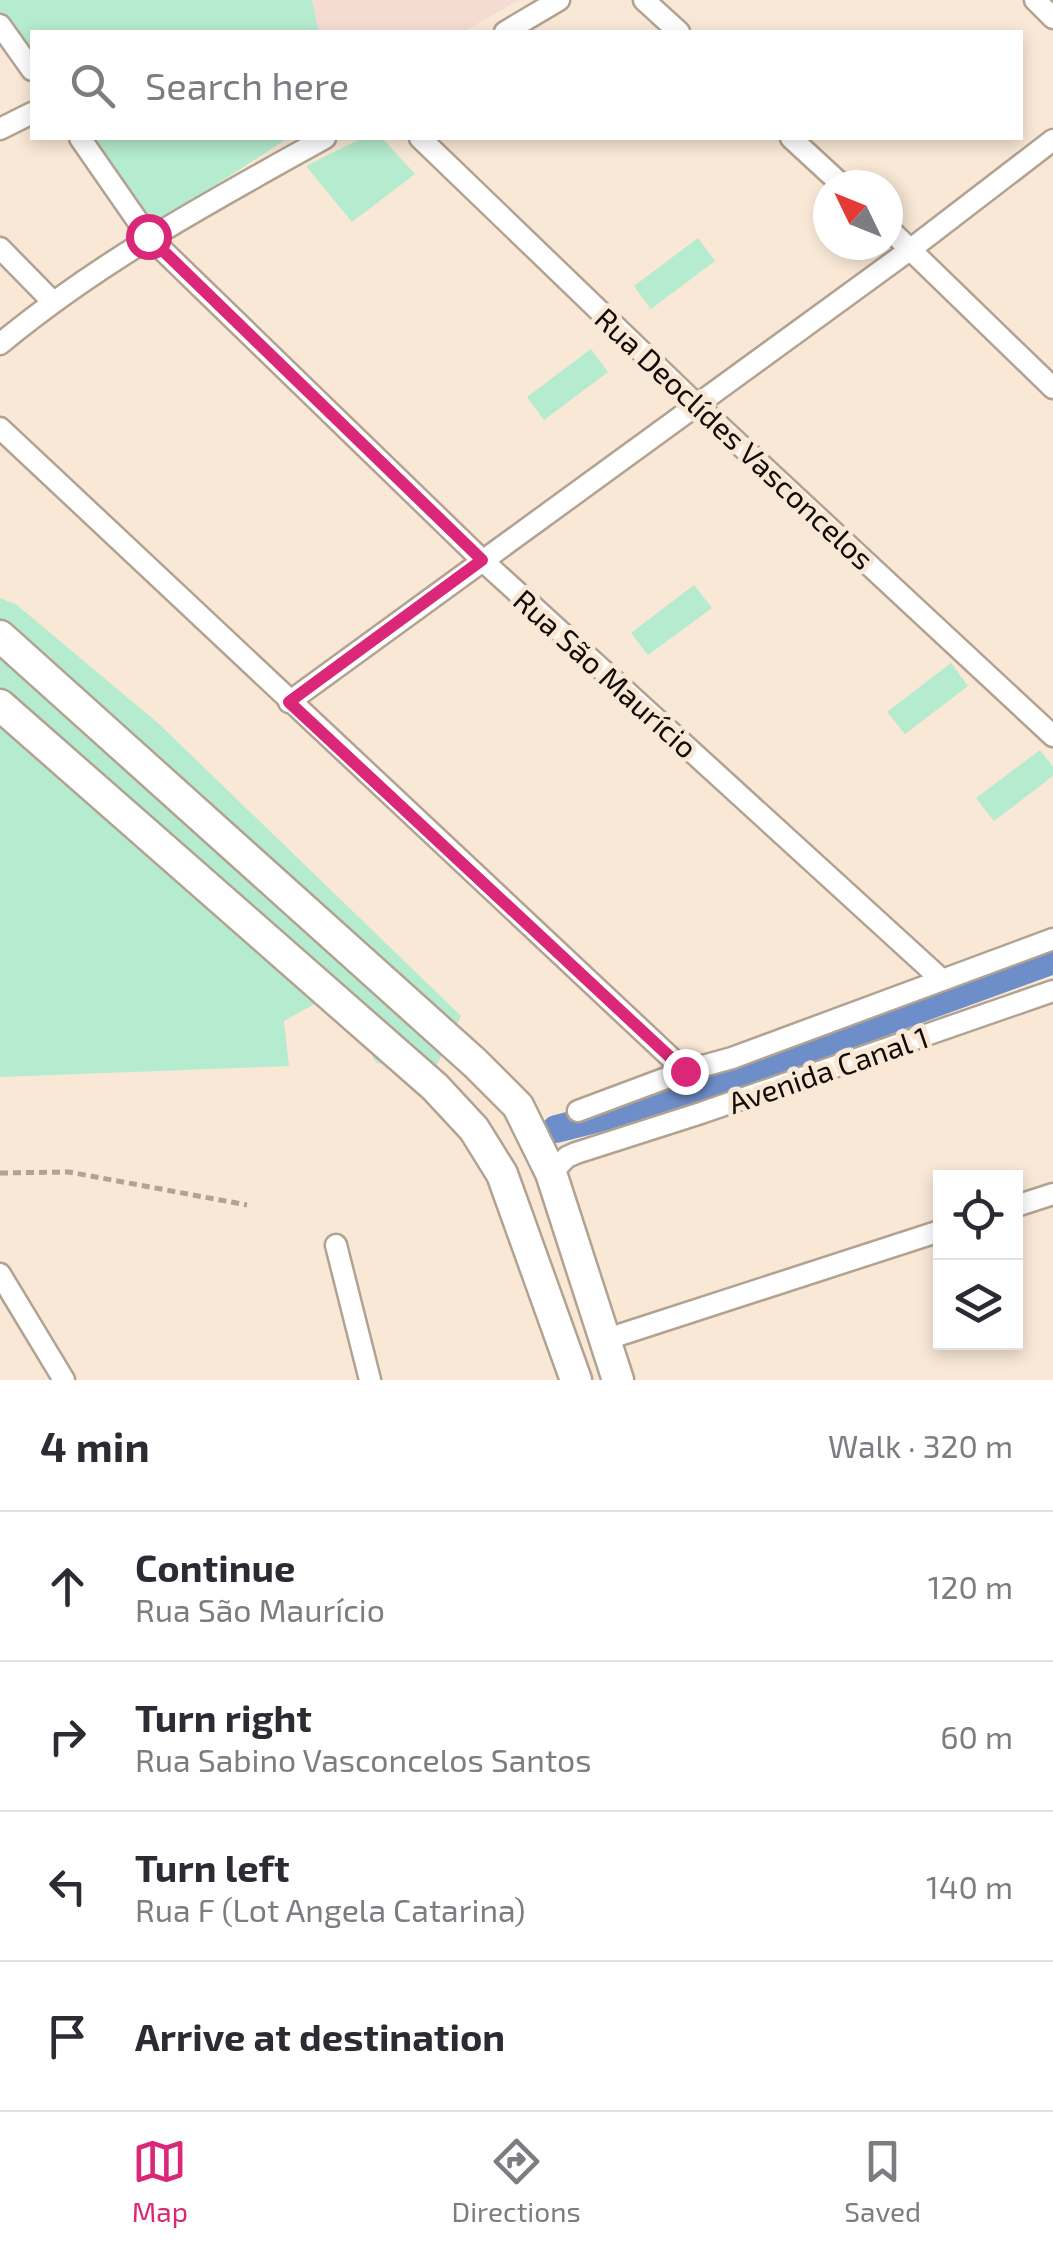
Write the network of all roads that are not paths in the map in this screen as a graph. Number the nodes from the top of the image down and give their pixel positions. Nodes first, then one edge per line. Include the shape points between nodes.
1 (559, 0) edge
2 (644, 0) edge
3 (1035, 0) edge
4 (1053, 18) edge
5 (507, 30) edge
6 (677, 30) edge
7 (4, 37) edge
8 (30, 68) edge
9 (30, 113) edge
10 (0, 129) edge
11 (81, 140) edge
12 (321, 140) edge
13 (422, 140) edge
14 (793, 140) edge
15 (1053, 140) edge
16 (826, 170) edge
17 (148, 236) junction
18 (903, 242) edge
19 (0, 248) edge
20 (911, 249) junction
21 (52, 301) junction
22 (0, 344) edge
23 (1053, 388) edge
24 (697, 405) junction
25 (0, 428) edge
26 (482, 560) junction
27 (0, 636) edge
28 (289, 702) junction
29 (0, 706) edge
30 (1053, 736) edge
31 (1053, 939) edge
32 (941, 979) junction
33 (1053, 991) edge
34 (685, 1071) junction
35 (578, 1110) dead end
36 (552, 1173) junction
37 (1053, 1194) edge
38 (1023, 1204) edge
39 (933, 1232) edge
40 (336, 1244) dead end
41 (0, 1274) edge
42 (604, 1340) junction
43 (64, 1380) edge
44 (370, 1380) edge
45 (576, 1380) edge
46 (618, 1380) edge

1 - 5 street
2 - 6 street
3 - 4 street
7 - 8 street
9 - 10 street
11 - 17 street, Rua São Maurício
12 - 17 street
13 - 24 street, Rua Deoclídes Vasconcelos
14 - 16 street
15 - 20 street
17 - 21 street
17 - 26 street, Rua São Maurício
18 - 20 street
19 - 21 street
20 - 23 street
20 - 24 street
21 - 22 street
24 - 26 street
24 - 30 street, Rua Deoclídes Vasconcelos
25 - 28 street
26 - 28 street
26 - 32 street, Rua São Maurício
27 - 36 main road via 475,1063 518,1106
28 - 34 street
29 - 45 main road via 435,1087 474,1130 502,1174
31 - 32 street, Avenida Canal 1
32 - 34 street, Avenida Canal 1
33 - 36 street, Avenida Canal 1 via 576,1153
34 - 35 street, Avenida Canal 1
36 - 42 main road
37 - 38 street
39 - 42 street
40 - 44 street
41 - 43 street
42 - 46 main road

